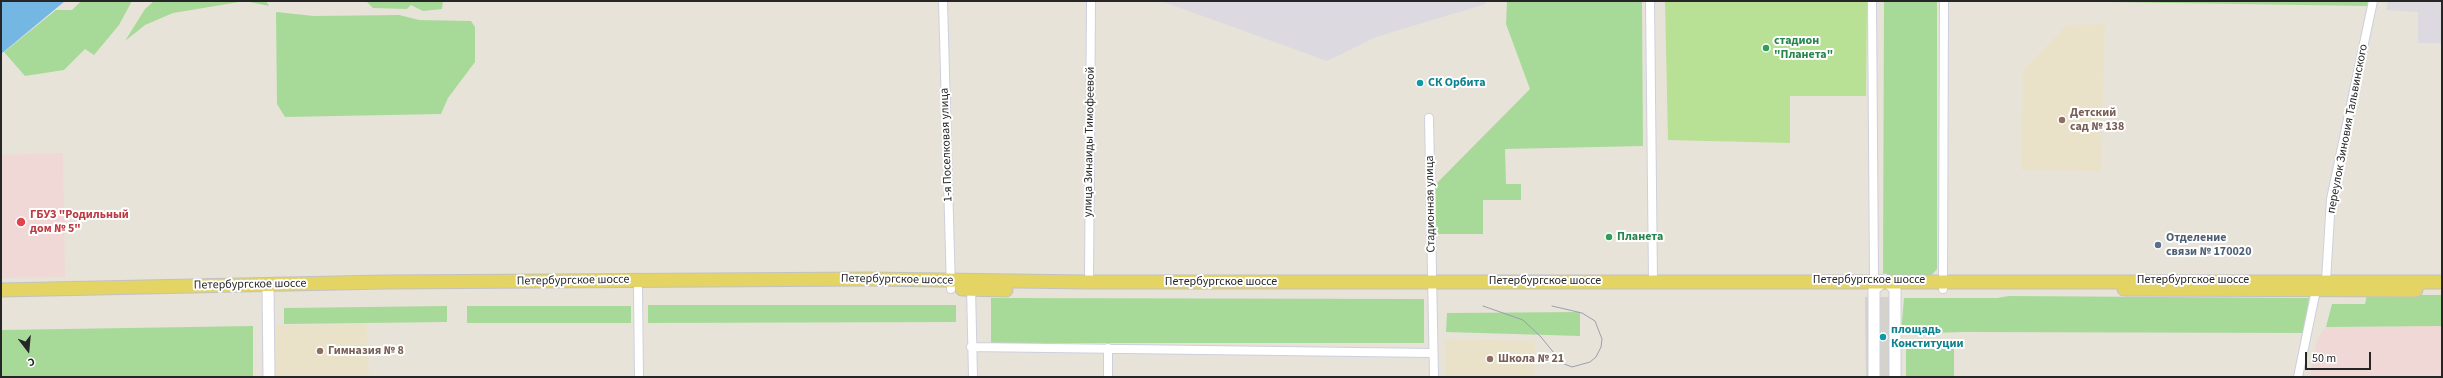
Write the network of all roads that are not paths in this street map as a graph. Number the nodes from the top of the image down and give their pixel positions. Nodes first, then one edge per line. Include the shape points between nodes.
1 (943, 1) edge
2 (1091, 1) edge
3 (1650, 1) edge
4 (1872, 1) edge
5 (1944, 1) edge
6 (2373, 1) edge
7 (1429, 118) dead end
8 (2326, 281) junction
9 (2442, 282) edge
10 (951, 285) junction
11 (971, 285) junction
12 (1653, 285) junction
13 (1882, 285) junction
14 (1943, 285) junction
15 (1433, 286) junction
16 (2413, 286) junction
17 (1089, 287) junction
18 (73, 288) junction
19 (268, 289) junction
20 (638, 289) junction
21 (1, 290) edge
22 (2316, 290) junction
23 (2442, 290) edge
24 (62, 297) junction
25 (1, 298) edge
26 (971, 347) junction
27 (1108, 348) junction
28 (1434, 353) junction
29 (269, 377) edge
30 (639, 377) edge
31 (973, 377) edge
32 (1108, 377) edge
33 (1434, 377) edge
34 (1874, 377) edge
35 (1896, 377) edge
36 (2298, 377) edge

1 - 10 street, 1-я Поселковая улица
2 - 17 street, улица Зинаиды Тимофеевой
3 - 12 street
4 - 13 street
5 - 14 street
6 - 8 street, переулок Зиновия Тальвинского via 2331,199
7 - 15 street, Стадионная улица
8 - 14 main road, Петербургское шоссе
8 - 16 main road, Петербургское шоссе
8 - 22 main road
9 - 16 main road, Петербургское шоссе
10 - 11 main road, Петербургское шоссе
10 - 19 main road, Петербургское шоссе via 638,280
10 - 20 main road, Петербургское шоссе
11 - 17 main road, Петербургское шоссе
11 - 26 street
12 - 13 main road, Петербургское шоссе
12 - 15 main road, Петербургское шоссе
13 - 14 main road, Петербургское шоссе
13 - 34 main road
13 - 35 main road
14 - 22 main road, Петербургское шоссе
15 - 17 main road, Петербургское шоссе
15 - 28 street, Стадионная улица
16 - 22 main road, Петербургское шоссе
16 - 23 main road, Петербургское шоссе
18 - 19 main road, Петербургское шоссе
18 - 21 main road, Петербургское шоссе
18 - 24 main road via 70,294
19 - 20 main road, Петербургское шоссе
19 - 24 main road, Петербургское шоссе
19 - 29 main road
20 - 30 street
22 - 36 street
24 - 25 main road, Петербургское шоссе
26 - 27 street
26 - 31 street
27 - 28 street
27 - 32 street
28 - 33 street, Стадионная улица

